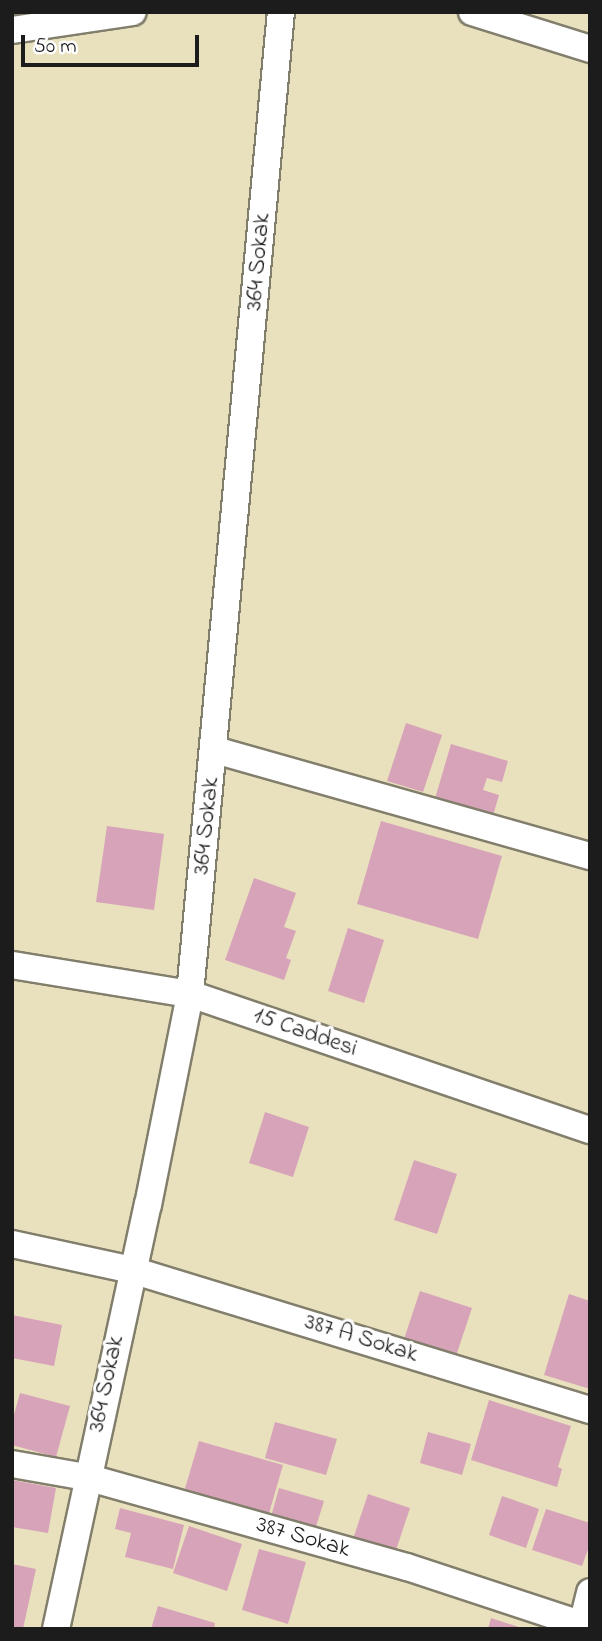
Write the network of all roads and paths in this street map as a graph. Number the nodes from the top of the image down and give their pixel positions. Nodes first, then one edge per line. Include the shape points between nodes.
1 (133, 12) edge
2 (281, 12) edge
3 (472, 12) edge
4 (12, 30) edge
5 (590, 49) edge
6 (215, 750) junction
7 (590, 856) edge
8 (12, 965) edge
9 (190, 993) junction
10 (590, 1130) edge
11 (12, 1244) edge
12 (132, 1270) junction
13 (590, 1410) edge
14 (12, 1464) edge
15 (86, 1477) junction
16 (590, 1592) edge
17 (584, 1627) edge
18 (56, 1629) edge

1 - 4 street
2 - 6 street, 364 Sokak
3 - 5 street
6 - 7 street
6 - 9 street, 364 Sokak
8 - 9 street, 15 Caddesi
9 - 10 street, 15 Caddesi
9 - 12 street, 364 Sokak
11 - 12 street, 387 A Sokak
12 - 13 street, 387 A Sokak
12 - 15 street, 364 Sokak
14 - 15 street, 387 Sokak
15 - 17 street, 387 Sokak via 407,1567
15 - 18 street, 364 Sokak
16 - 17 street

